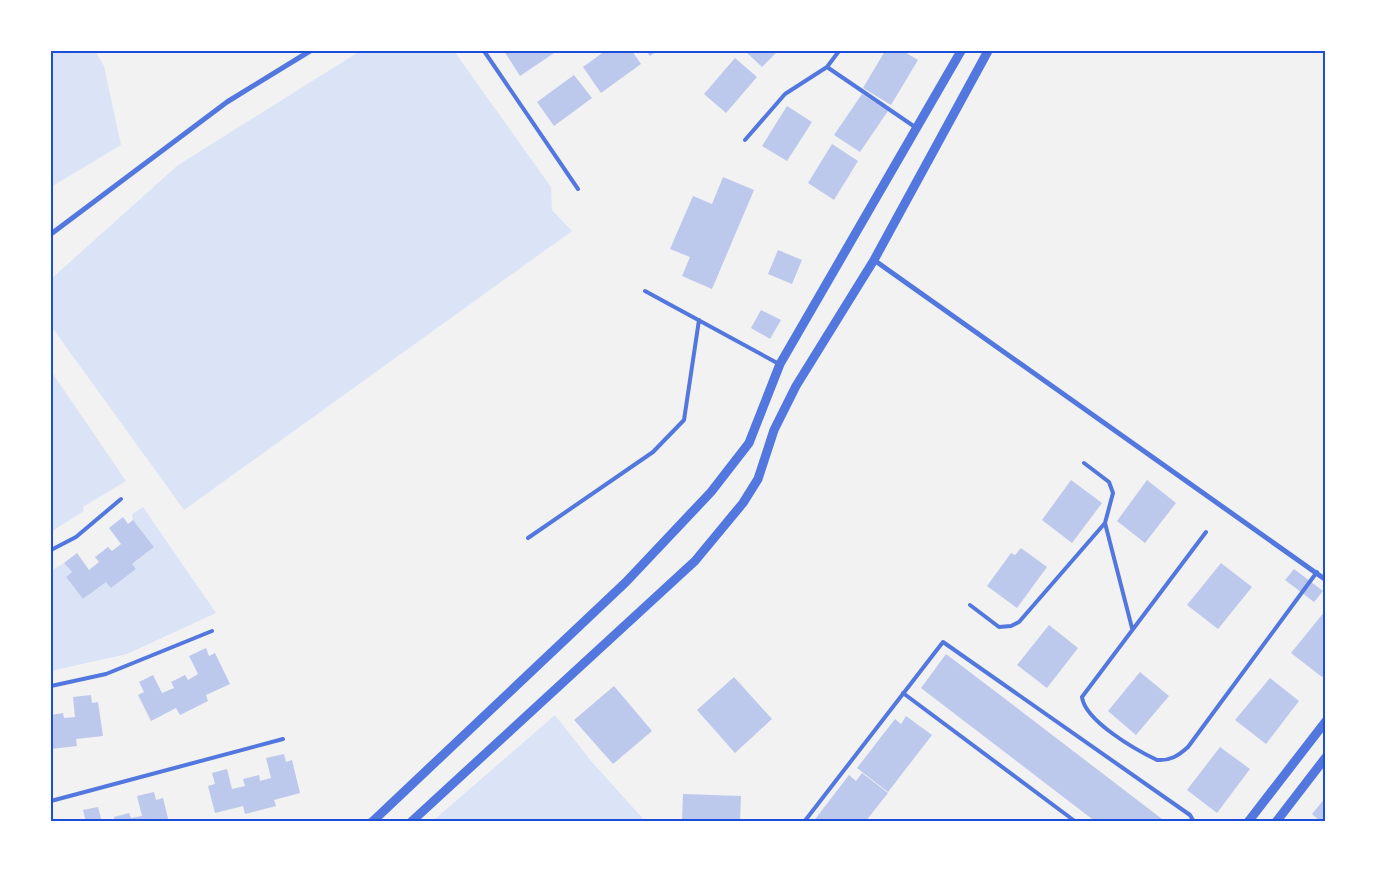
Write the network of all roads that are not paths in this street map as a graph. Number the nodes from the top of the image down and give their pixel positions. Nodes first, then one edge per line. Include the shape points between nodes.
1 (310, 51) edge
2 (484, 51) edge
3 (839, 51) edge
4 (961, 51) edge
5 (988, 51) edge
6 (827, 67) junction
7 (917, 128) junction
8 (745, 140) dead end
9 (578, 189) dead end
10 (51, 234) edge
11 (874, 260) junction
12 (645, 291) dead end
13 (699, 320) junction
14 (780, 364) junction
15 (1084, 463) dead end
16 (121, 499) dead end
17 (1105, 523) junction
18 (1206, 532) dead end
19 (528, 538) dead end
20 (51, 550) edge
21 (1316, 572) junction
22 (1326, 580) edge
23 (970, 605) dead end
24 (1132, 628) junction
25 (212, 631) dead end
26 (51, 686) edge
27 (903, 693) junction
28 (1326, 721) edge
29 (282, 739) dead end
30 (1326, 757) edge
31 (51, 800) edge
32 (372, 822) edge
33 (411, 822) edge
34 (804, 822) edge
35 (1076, 822) edge
36 (1194, 822) edge
37 (1248, 822) edge
38 (1276, 822) edge

1 - 10 street via 228,102
2 - 9 lane
3 - 6 lane
4 - 7 street
5 - 11 street
6 - 7 lane
6 - 8 lane via 785,94
7 - 14 street
11 - 21 street
11 - 33 street via 825,336 783,412 758,479 714,540
12 - 13 lane
13 - 14 lane
13 - 19 lane via 684,420 653,452
14 - 32 street via 748,443 711,492 619,589
15 - 17 lane via 1112,487
16 - 20 lane via 76,537
17 - 23 lane via 1019,622 999,627
17 - 24 lane
18 - 24 lane
21 - 22 street
21 - 24 lane via 1188,747 1167,760 1149,756 1094,719 1084,706 1082,697 1086,690
25 - 26 lane via 106,674
27 - 34 lane
27 - 35 lane
27 - 36 lane via 943,642 1190,815
28 - 37 street
29 - 31 lane
30 - 38 street

